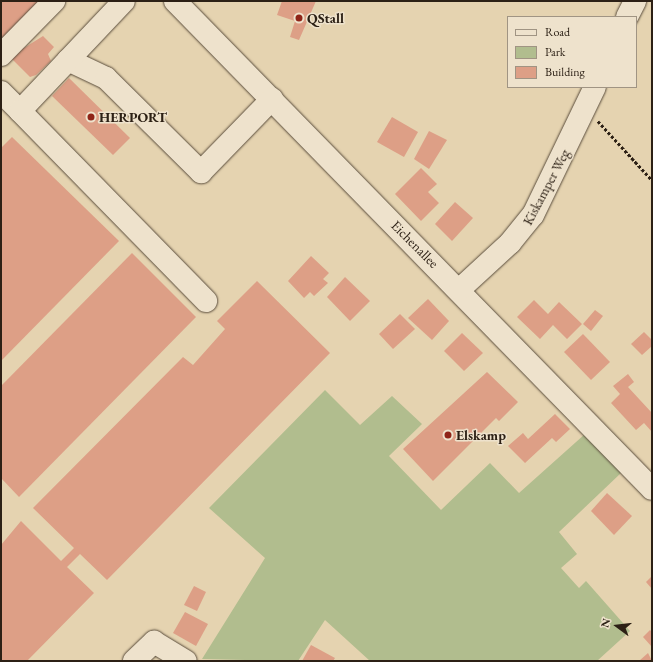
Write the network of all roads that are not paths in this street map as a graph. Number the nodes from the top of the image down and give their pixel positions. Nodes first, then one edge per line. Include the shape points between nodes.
1 (54, 1) edge
2 (124, 1) edge
3 (175, 1) edge
4 (635, 1) edge
5 (628, 16) edge
6 (1, 55) edge
7 (68, 60) junction
8 (595, 88) edge
9 (1, 92) edge
10 (272, 99) junction
11 (20, 111) junction
12 (460, 289) junction
13 (206, 301) dead end
14 (652, 489) edge
15 (134, 661) edge
16 (186, 661) edge

1 - 6 street
2 - 7 street
3 - 10 street, Eichenallee
4 - 5 street
7 - 10 street via 99,72 201,172
7 - 11 street
8 - 12 street, Kiskamper Weg via 534,215 510,243
9 - 11 street
10 - 12 street, Eichenallee
11 - 13 street
12 - 14 street, Eichenallee
15 - 16 street via 154,642

